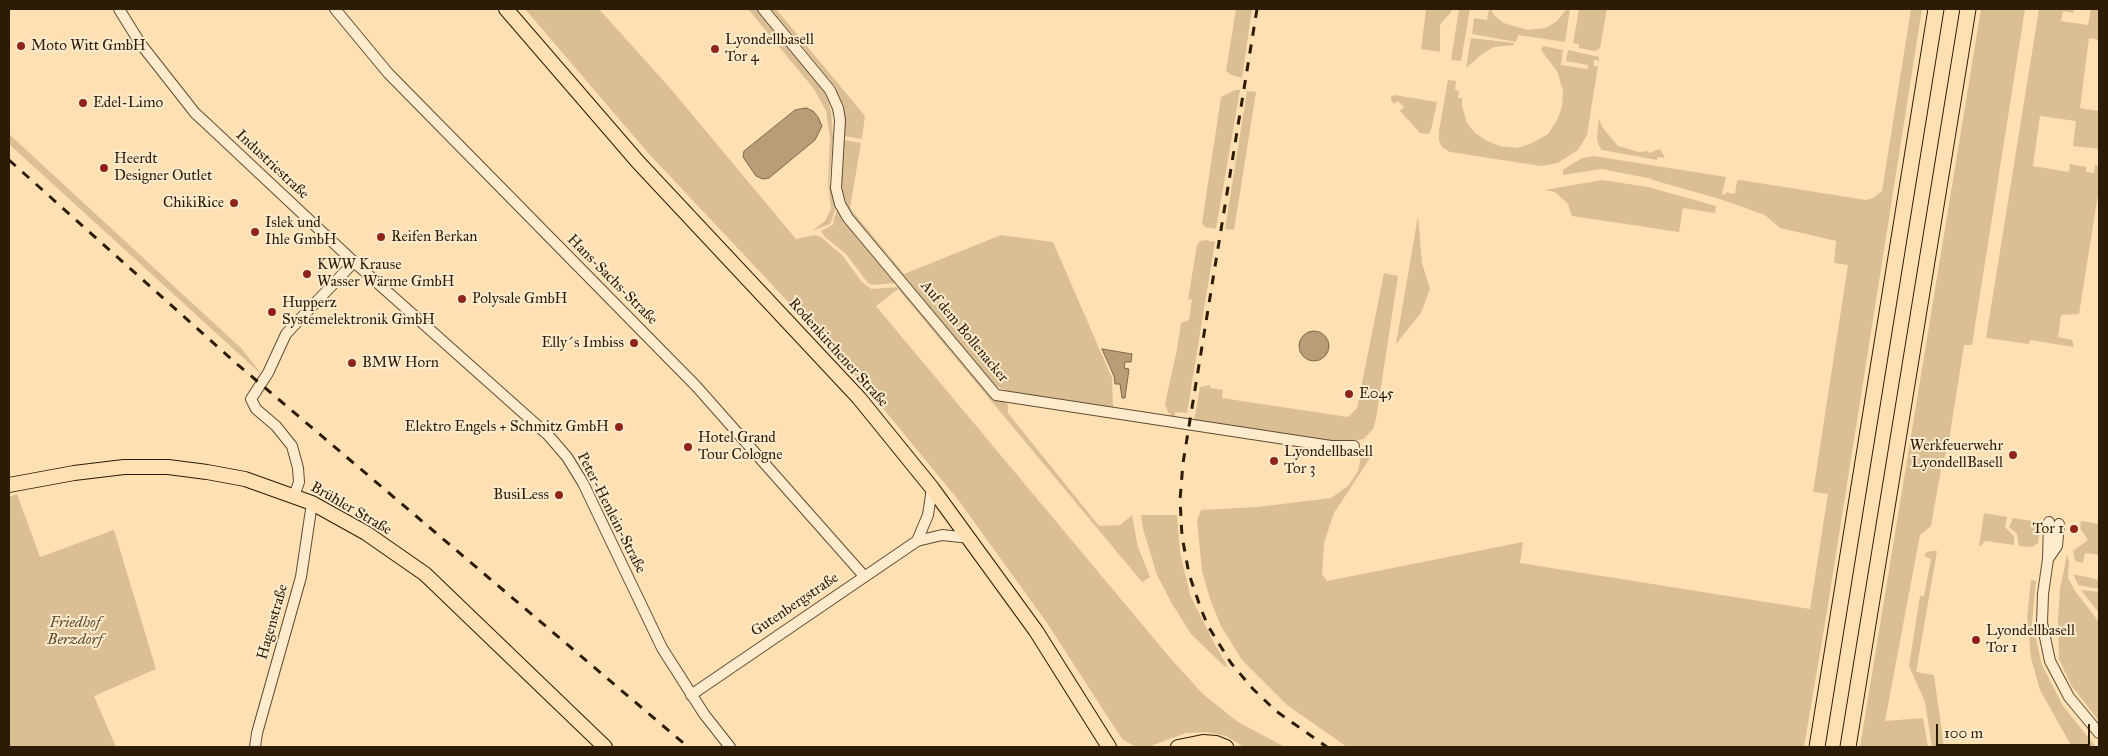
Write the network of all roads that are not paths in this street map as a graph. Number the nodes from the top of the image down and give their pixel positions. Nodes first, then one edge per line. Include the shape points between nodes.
1 (119, 9) edge
2 (335, 9) edge
3 (506, 9) edge
4 (763, 9) edge
5 (1936, 9) edge
6 (1968, 9) edge
7 (354, 262) junction
8 (425, 325) joint
9 (1354, 446) dead end
10 (9, 485) edge
11 (932, 488) junction
12 (294, 496) junction
13 (312, 503) junction
14 (2054, 523) dead end
15 (970, 538) junction
16 (917, 541) junction
17 (864, 576) junction
18 (692, 695) junction
19 (2099, 733) edge
20 (255, 747) edge
21 (605, 747) edge
22 (730, 747) edge
23 (1109, 747) edge
24 (1178, 747) edge
25 (1226, 747) edge
26 (1817, 747) edge
27 (1848, 747) edge

1 - 7 street, Industriestraße via 140,42 195,112
2 - 17 street, Hans-Sachs-Straße via 388,73 696,386
3 - 11 main road, Rodenkirchener Straße via 638,162 859,398
4 - 9 street, Auf dem Bollenacker via 830,90 838,108 836,188 848,218 996,395 1331,446
5 - 26 highway
6 - 27 highway
7 - 8 street, Industriestraße
7 - 12 street via 286,334 268,373 251,399 256,409 292,446 299,482
8 - 18 street, Peter-Henlein-Straße via 548,435 567,457 583,483 662,648
10 - 12 main road, Brühler Straße via 74,472 168,467 245,479
11 - 15 main road, Rodenkirchener Straße
11 - 16 street via 928,515
12 - 13 main road, Brühler Straße
13 - 20 street, Hagenstraße via 301,577
13 - 21 main road, Brühler Straße via 366,533 425,574
14 - 19 street via 2042,623 2050,661 2069,697
15 - 16 street via 942,535
15 - 23 main road, Rodenkirchener Straße via 1036,631
16 - 17 street, Gutenbergstraße
17 - 18 street, Gutenbergstraße
18 - 22 street, Peter-Henlein-Straße
24 - 25 main road via 1203,742

